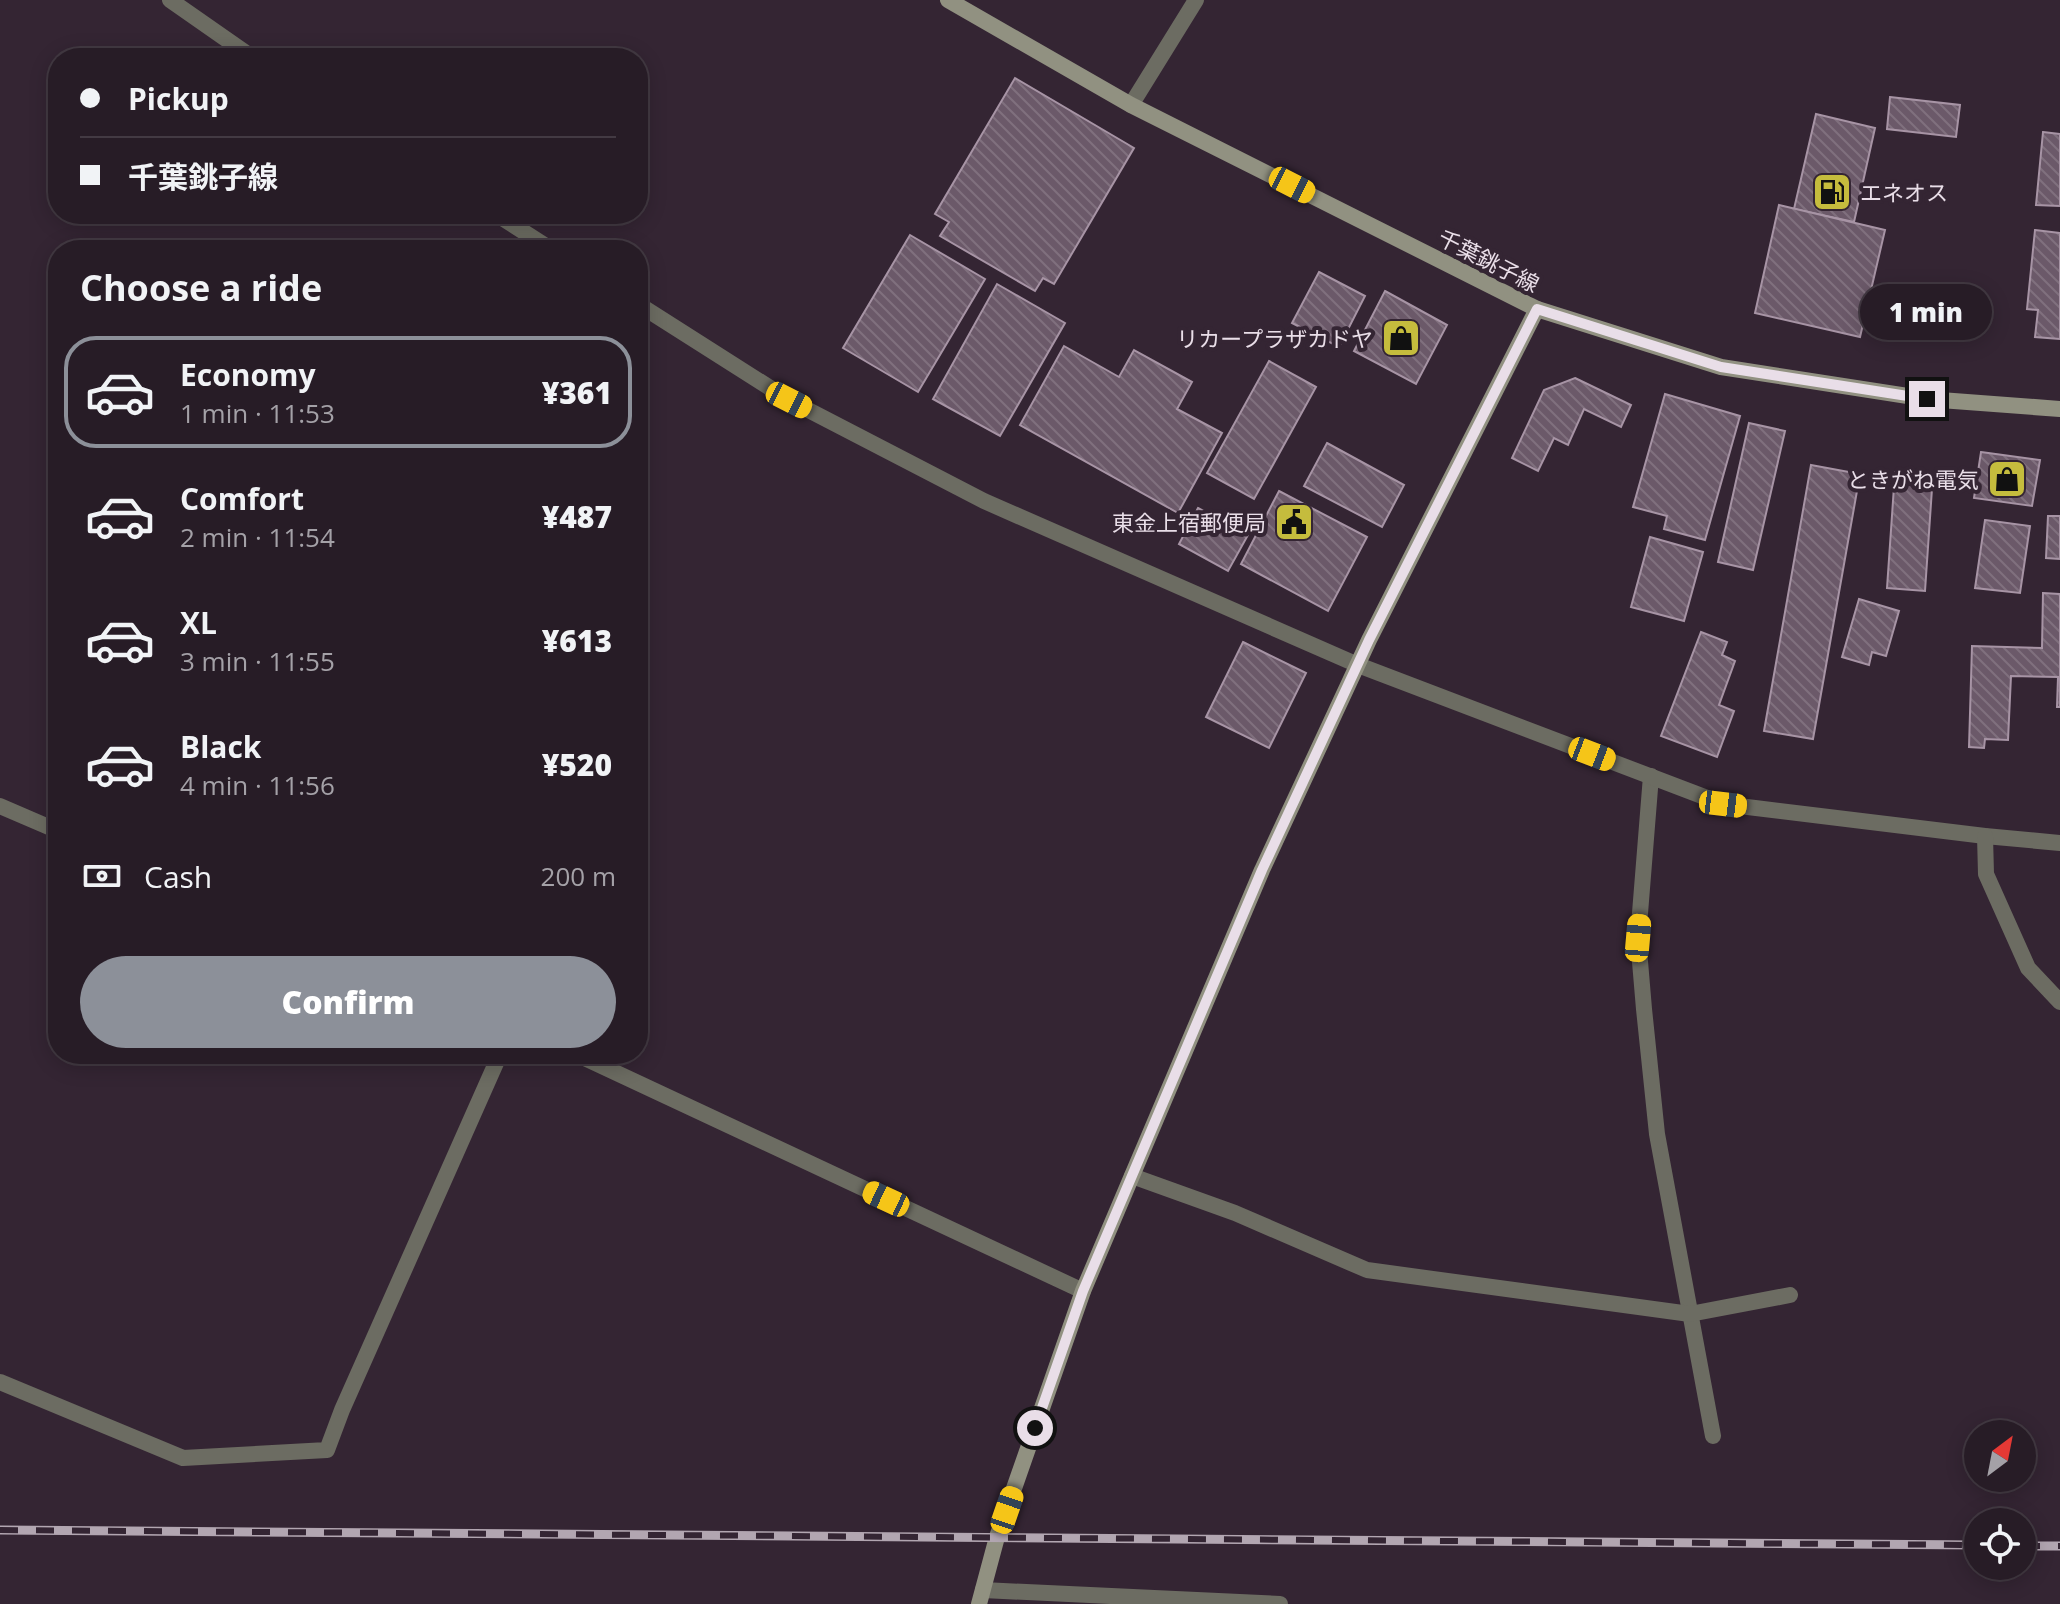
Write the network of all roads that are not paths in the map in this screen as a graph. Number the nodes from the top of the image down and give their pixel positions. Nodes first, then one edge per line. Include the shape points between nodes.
1 (170, 0) edge
2 (948, 0) edge
3 (1196, 0) edge
4 (239, 48) edge
5 (1131, 105) junction
6 (512, 224) edge
7 (536, 240) edge
8 (1537, 309) junction
9 (648, 310) edge
10 (2060, 409) edge
11 (1358, 665) junction
12 (1651, 776) junction
13 (0, 806) edge
14 (48, 827) edge
15 (1985, 836) junction
16 (2060, 843) edge
17 (2060, 1002) edge
18 (496, 1064) edge
19 (597, 1064) edge
20 (1132, 1176) junction
21 (1083, 1291) junction
22 (1790, 1295) dead end
23 (1690, 1314) junction
24 (0, 1382) edge
25 (1713, 1436) dead end
26 (981, 1597) edge
27 (1280, 1604) edge

1 - 4 street
2 - 5 street, 千葉銚子線
3 - 5 street
5 - 8 street, 千葉銚子線
6 - 7 street
8 - 10 street, 千葉銚子線 via 1721,367 1927,399
8 - 11 street
9 - 11 street via 789,400 984,501
11 - 12 street
11 - 20 street via 1262,870
12 - 15 street via 1723,804
12 - 23 street via 1638,938 1657,1134
13 - 14 street
15 - 16 street
15 - 17 street via 1986,874 2028,968
18 - 24 street via 327,1450 183,1458
19 - 21 street
20 - 21 street
20 - 23 street via 1367,1270
21 - 26 street
22 - 23 street
23 - 25 street
26 - 27 street

